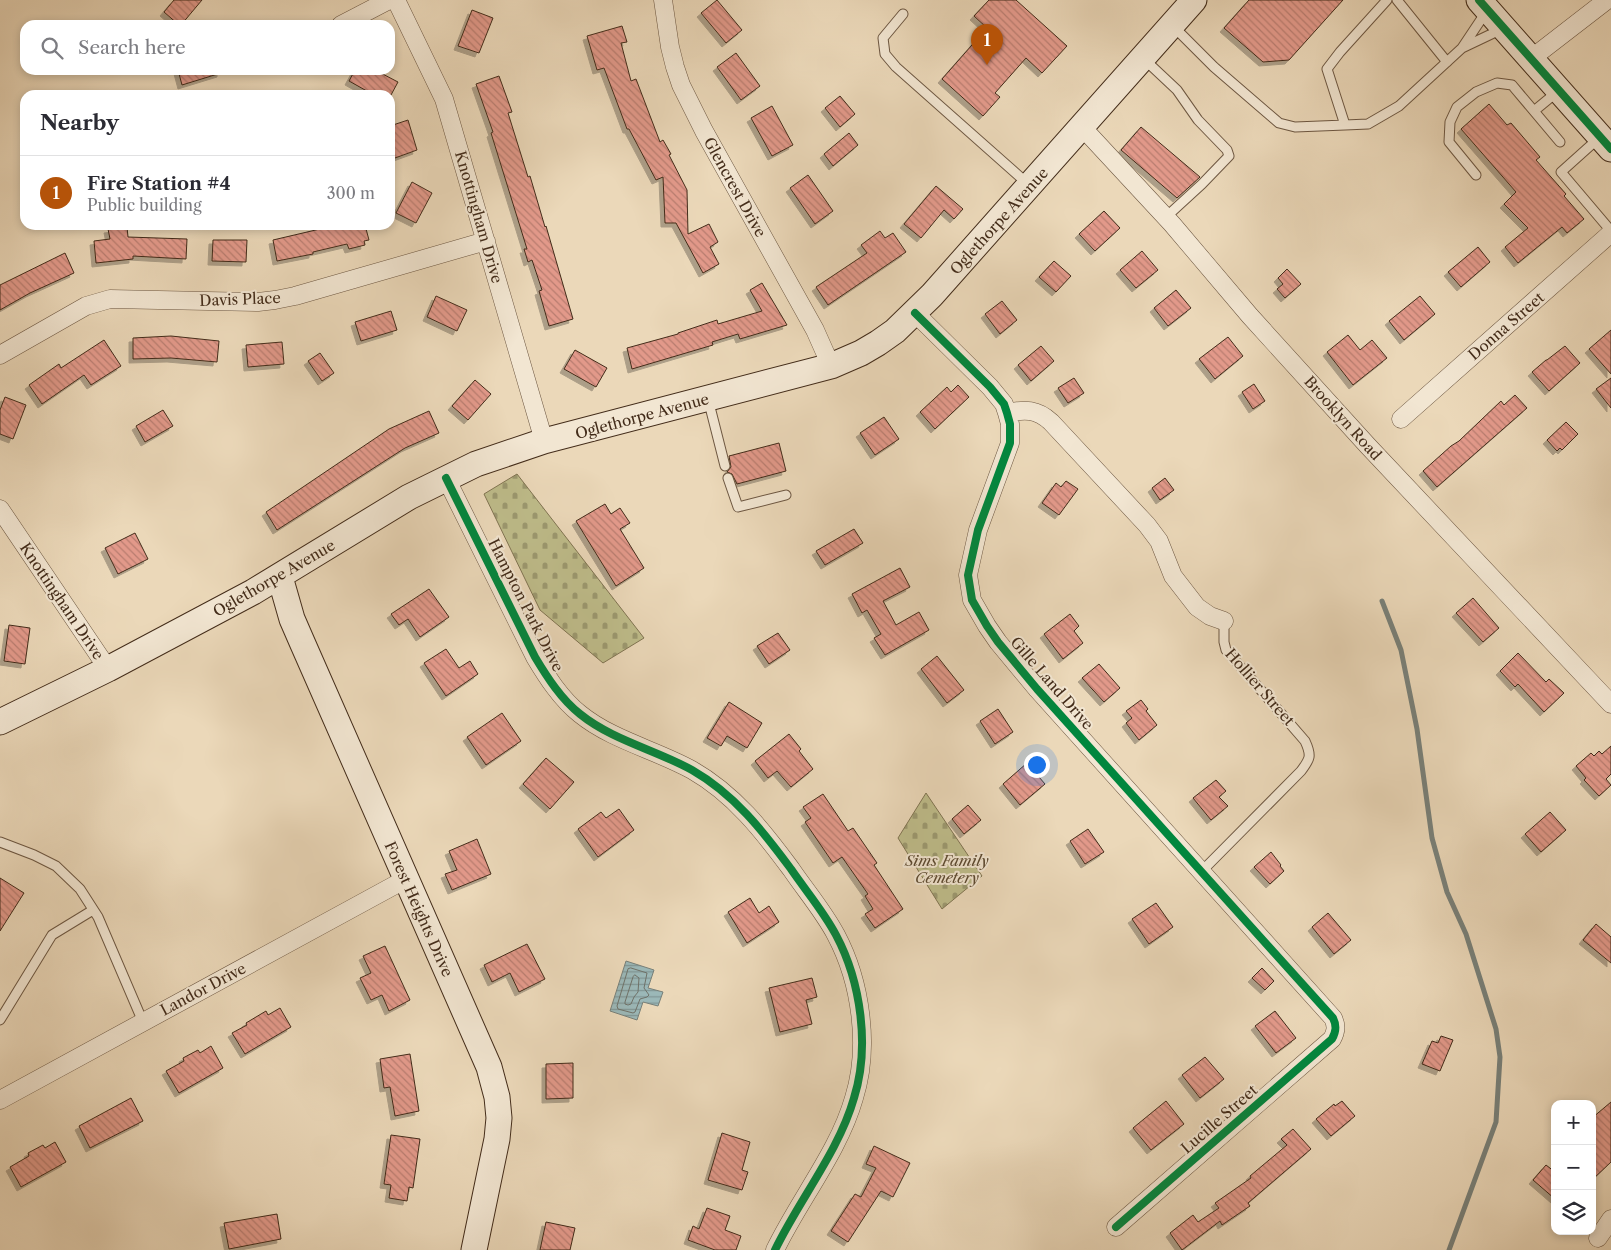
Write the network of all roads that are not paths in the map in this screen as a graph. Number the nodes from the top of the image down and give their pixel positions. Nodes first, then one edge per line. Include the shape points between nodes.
1 (389, 0) edge
2 (396, 0) edge
3 (663, 0) edge
4 (1194, 0) edge
5 (1387, 0) edge
6 (1397, 0) edge
7 (1607, 0) edge
8 (1483, 5) edge
9 (903, 14) dead end
10 (350, 20) edge
11 (1172, 25) junction
12 (1504, 28) junction
13 (1462, 48) junction
14 (1143, 58) junction
15 (1532, 58) junction
16 (1447, 62) junction
17 (1559, 90) junction
18 (1534, 111) junction
19 (1345, 125) junction
20 (1082, 127) junction
21 (1560, 142) dead end
22 (1606, 143) edge
23 (1476, 175) dead end
24 (1030, 186) junction
25 (1166, 217) junction
26 (1611, 232) edge
27 (486, 241) junction
28 (915, 313) junction
29 (0, 355) edge
30 (831, 366) junction
31 (708, 399) junction
32 (1008, 413) junction
33 (1401, 419) dead end
34 (544, 441) junction
35 (725, 466) dead end
36 (446, 478) junction
37 (728, 478) dead end
38 (786, 495) dead end
39 (0, 509) edge
40 (280, 578) junction
41 (1224, 622) joint
42 (108, 669) junction
43 (1611, 704) edge
44 (0, 722) edge
45 (0, 842) edge
46 (1202, 871) junction
47 (406, 879) junction
48 (94, 910) junction
49 (0, 1020) edge
50 (143, 1022) junction
51 (1336, 1029) joint
52 (0, 1100) edge
53 (1611, 1220) edge
54 (1116, 1227) dead end
55 (1598, 1238) dead end
56 (474, 1250) edge
57 (775, 1250) edge

1 - 10 street
2 - 27 street, Knottingham Drive via 444,98
3 - 30 street, Glencrest Drive via 670,47 681,85 815,330
4 - 11 main road, Oglethorpe Avenue
5 - 19 lane via 1327,69
6 - 16 lane
7 - 15 street
8 - 12 main road
8 - 13 lane
9 - 24 lane via 883,38 885,54
11 - 14 main road, Oglethorpe Avenue
11 - 19 lane via 1214,67 1279,123 1295,127
12 - 13 lane
12 - 15 main road
13 - 16 lane
14 - 20 main road, Oglethorpe Avenue
14 - 25 lane via 1177,90 1198,120 1227,150 1228,156
15 - 17 main road
16 - 19 lane via 1399,106 1368,124
17 - 18 lane
17 - 22 main road
18 - 21 lane
18 - 23 lane via 1512,85 1497,82 1476,92 1457,107 1450,122 1449,142
20 - 24 main road, Oglethorpe Avenue
20 - 25 street, Brooklyn Road
22 - 26 lane via 1560,172
24 - 28 main road, Oglethorpe Avenue
25 - 43 street, Brooklyn Road via 1374,453
26 - 33 street, Donna Street
27 - 29 street, Davis Place via 275,300 110,299 86,306
27 - 34 street, Knottingham Drive
28 - 30 main road, Oglethorpe Avenue via 878,343
28 - 32 street, Gille Land Drive via 990,387
30 - 31 main road, Oglethorpe Avenue
31 - 34 main road, Oglethorpe Avenue
31 - 35 lane
32 - 41 street, Hollier Street via 1036,411 1051,422 1147,525 1159,541 1173,576 1198,607
32 - 46 street, Gille Land Drive via 1010,443 980,523 971,558 968,575 972,600 998,642 1031,682
34 - 36 main road, Oglethorpe Avenue via 476,464
36 - 40 main road, Oglethorpe Avenue via 409,497
36 - 57 street, Hampton Park Drive via 535,657 562,696 599,727 691,770 734,801 773,844 821,911 847,957 861,1014 860,1067 855,1096 849,1116
37 - 38 lane via 738,507
39 - 42 street, Knottingham Drive
40 - 42 main road, Oglethorpe Avenue
40 - 47 main road, Forest Heights Drive via 292,619
41 - 46 lane, Hollier Street via 1224,647 1305,741 1310,751 1309,760 1294,778
42 - 44 main road, Oglethorpe Avenue
45 - 48 lane via 56,866 80,888
46 - 51 street, Gille Land Drive via 1333,1018
47 - 50 street, Landor Drive
47 - 56 main road, Forest Heights Drive via 489,1066 497,1097 497,1139
48 - 49 lane via 52,935
48 - 50 lane
50 - 52 street, Landor Drive
51 - 54 street, Lucille Street via 1332,1038
53 - 55 street

